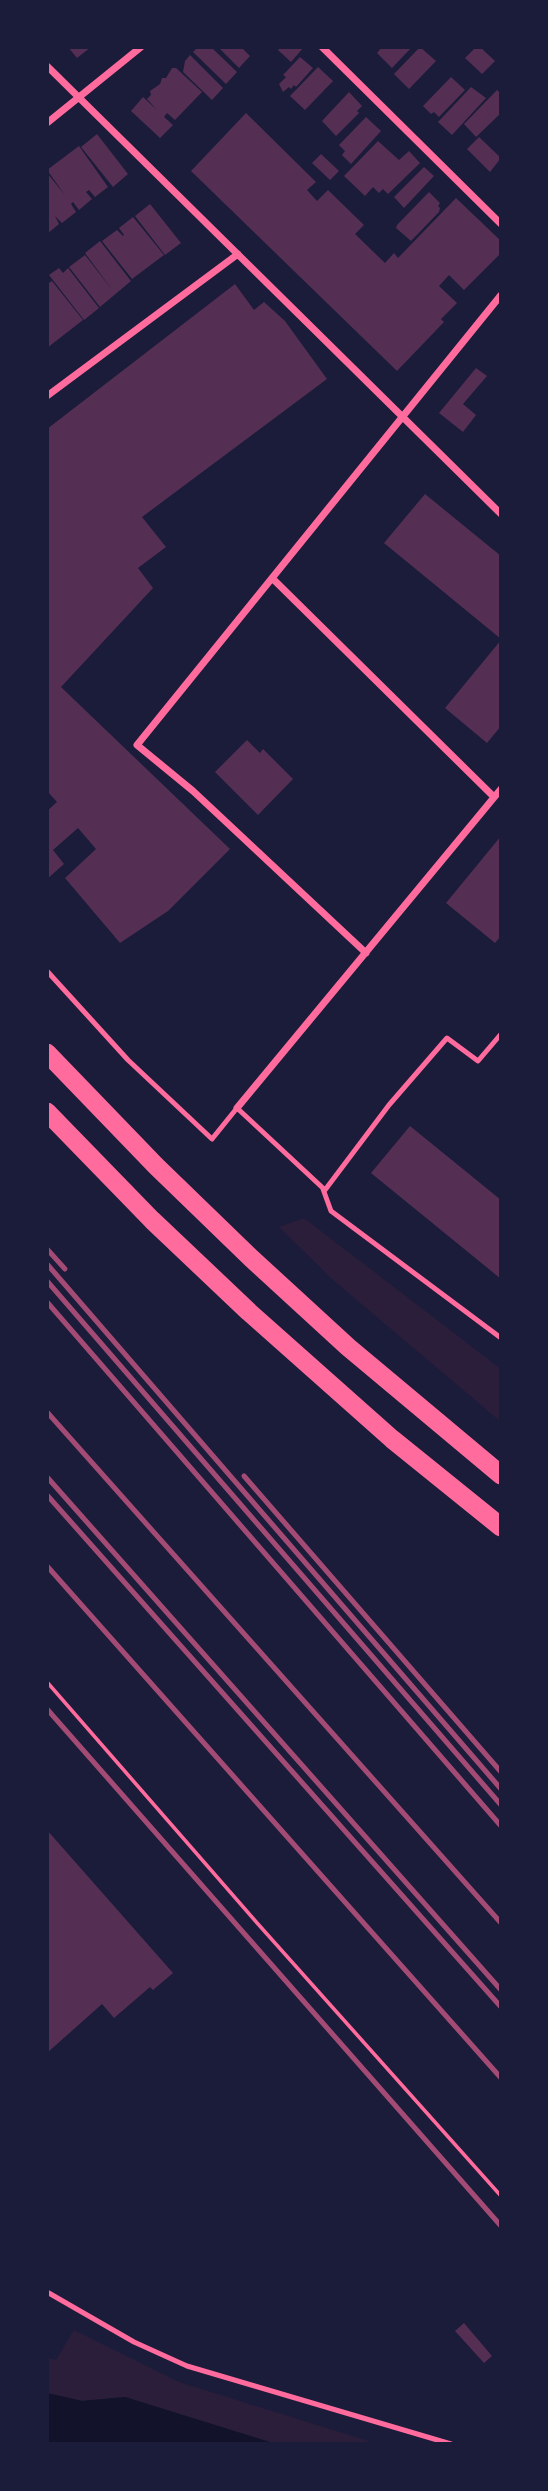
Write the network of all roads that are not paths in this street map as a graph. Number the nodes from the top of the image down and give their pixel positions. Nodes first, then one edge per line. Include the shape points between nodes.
1 (141, 47) edge
2 (322, 47) edge
3 (47, 66) edge
4 (80, 98) junction
5 (47, 123) edge
6 (501, 223) edge
7 (238, 254) junction
8 (501, 295) edge
9 (47, 396) edge
10 (402, 416) junction
11 (501, 514) edge
12 (272, 578) junction
13 (501, 789) edge
14 (494, 797) junction
15 (366, 953) junction
16 (47, 971) edge
17 (501, 1034) edge
18 (47, 1053) edge
19 (237, 1108) junction
20 (47, 1112) edge
21 (323, 1189) junction
22 (501, 1338) edge
23 (501, 1475) edge
24 (501, 1527) edge
25 (47, 2292) edge
26 (451, 2444) edge

1 - 4 street
2 - 6 street
3 - 4 street
4 - 5 street
4 - 7 street
7 - 9 street
7 - 10 street
8 - 10 street
10 - 11 street
10 - 12 street
12 - 14 street
12 - 15 street via 137,745
13 - 14 street
14 - 15 street
15 - 19 street
16 - 19 lane via 128,1060 212,1139
17 - 21 lane via 478,1061 447,1038
18 - 23 highway via 251,1258 348,1347
19 - 21 lane
20 - 24 highway via 249,1312
21 - 22 lane via 331,1211
25 - 26 lane via 187,2366

